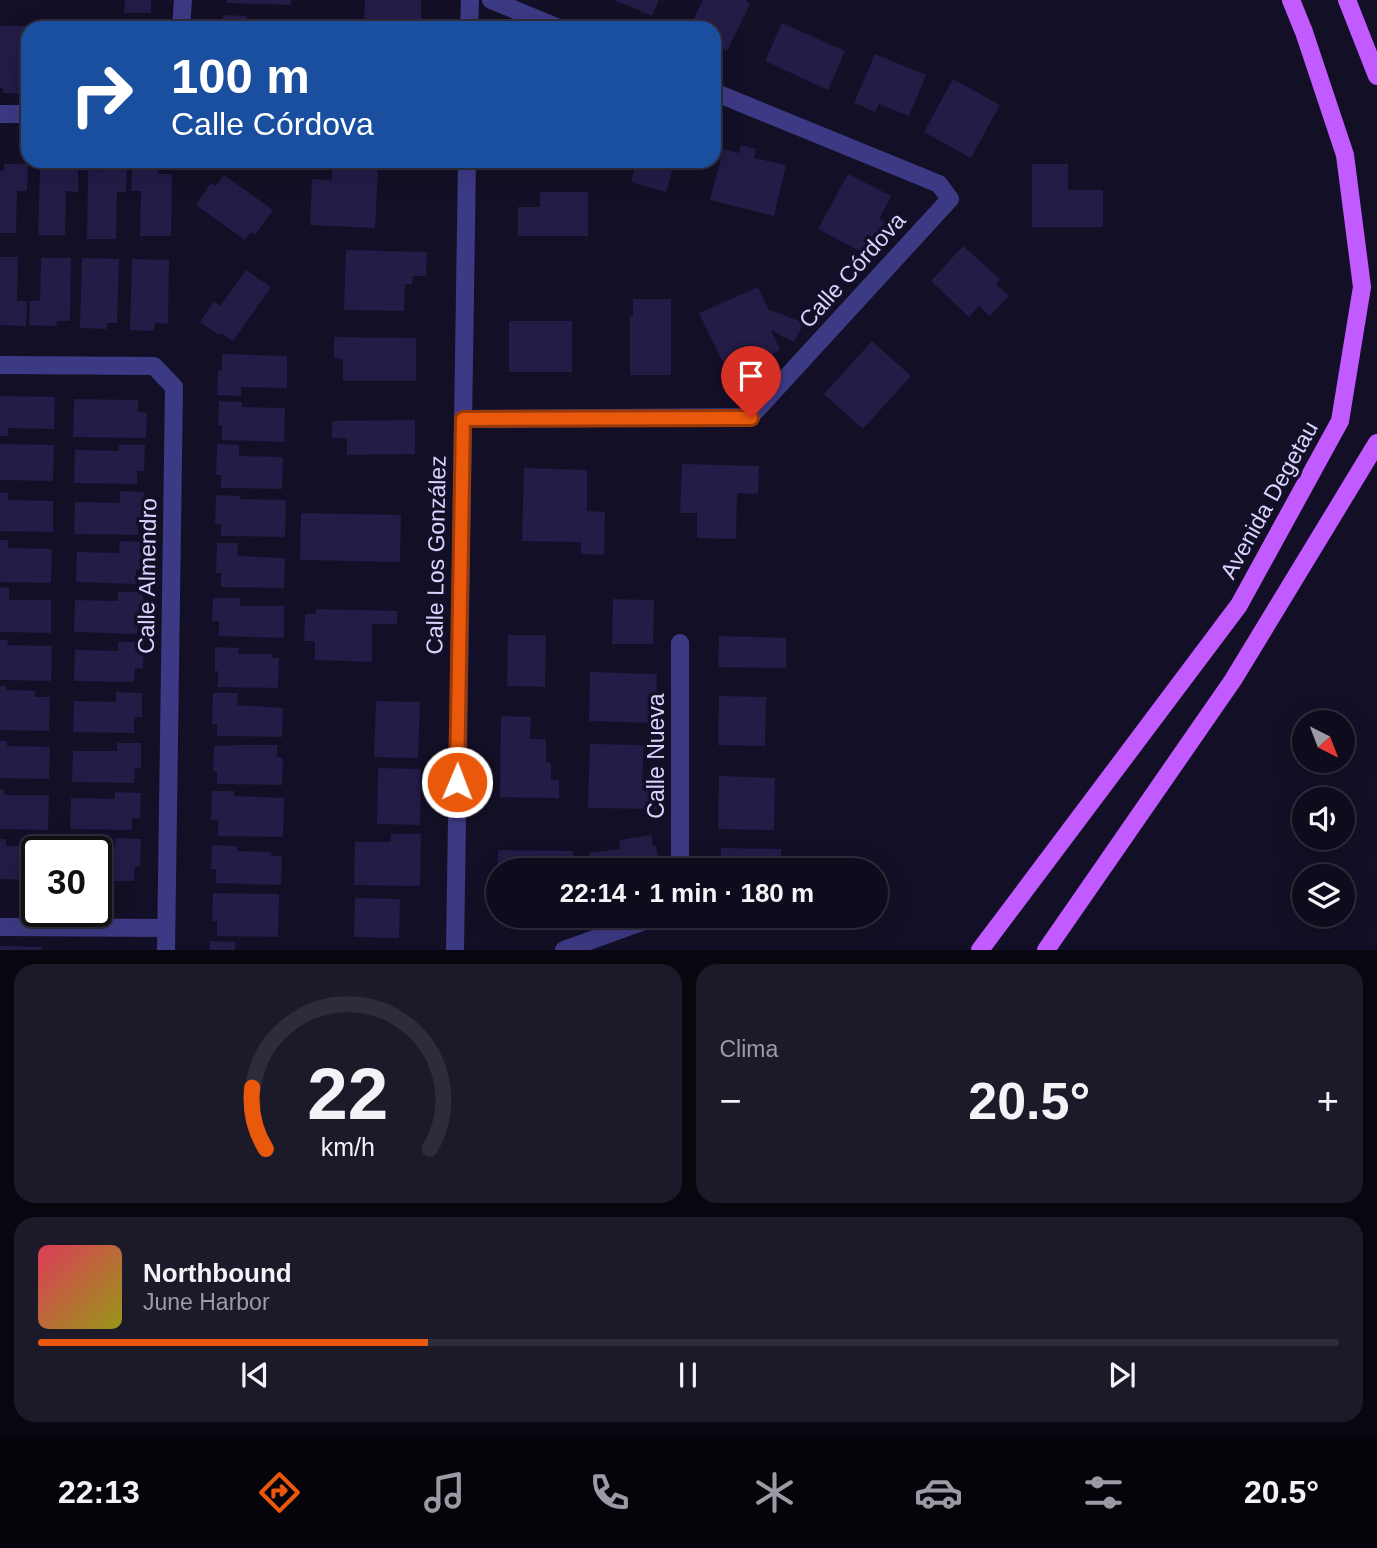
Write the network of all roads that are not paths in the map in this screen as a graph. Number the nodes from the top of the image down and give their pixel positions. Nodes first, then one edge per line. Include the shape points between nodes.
1 (183, 0) edge
2 (470, 0) edge
3 (491, 0) edge
4 (1291, 0) edge
5 (1347, 0) edge
6 (182, 21) edge
7 (469, 21) edge
8 (542, 21) edge
9 (1377, 76) edge
10 (721, 95) edge
11 (0, 114) edge
12 (21, 114) edge
13 (467, 168) edge
14 (0, 365) edge
15 (463, 419) junction
16 (1377, 443) edge
17 (680, 643) dead end
18 (681, 858) edge
19 (0, 927) edge
20 (166, 928) junction
21 (625, 928) edge
22 (166, 950) edge
23 (455, 950) edge
24 (564, 950) edge
25 (980, 950) edge
26 (1045, 950) edge

1 - 6 street
2 - 7 street
3 - 8 street
4 - 25 main road, Avenida Degetau via 1345,155 1362,287 1340,421 1239,605
5 - 9 main road
10 - 15 street, Calle Córdova via 939,184 950,199 751,418
11 - 12 street
13 - 15 street, Calle Los González
14 - 20 street, Calle Almendro via 154,366 174,387
15 - 23 street, Calle Los González
16 - 26 main road via 1233,680
17 - 18 street, Calle Nueva
19 - 20 street
20 - 22 street, Calle Almendro
21 - 24 street

